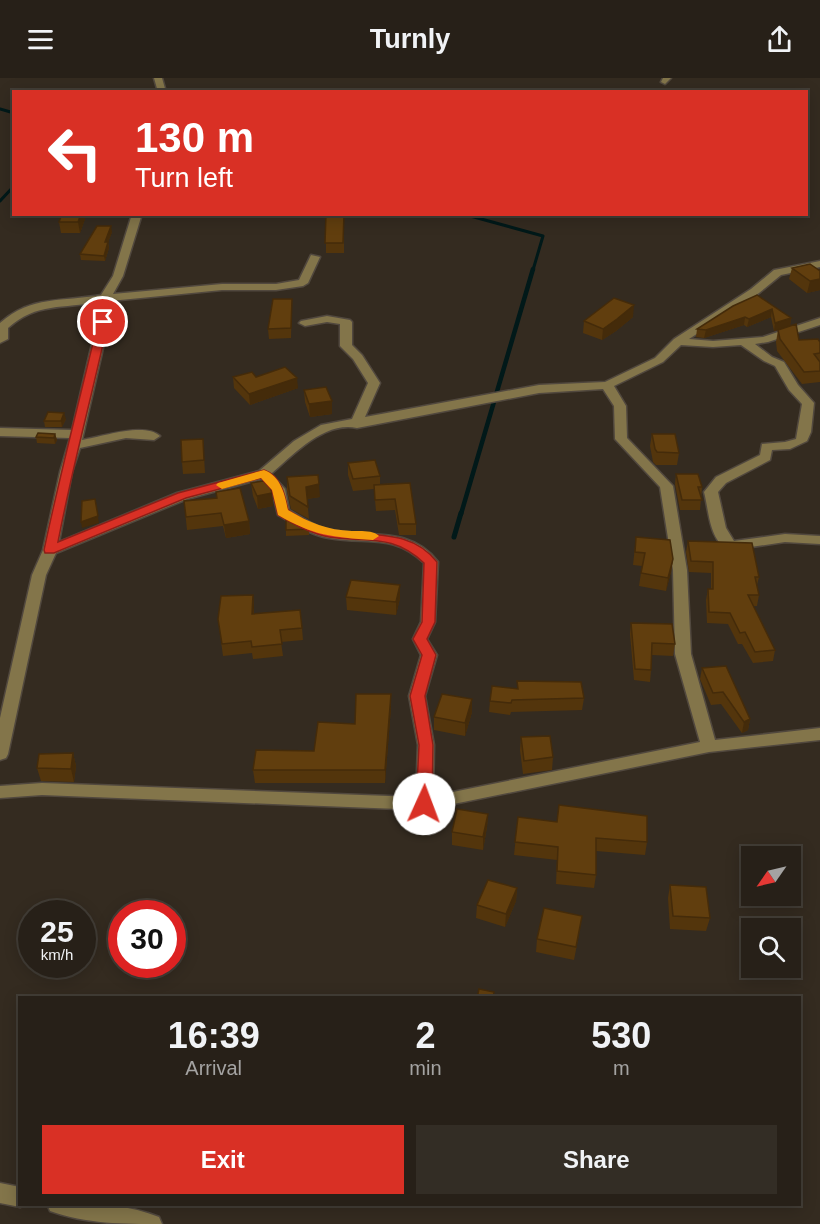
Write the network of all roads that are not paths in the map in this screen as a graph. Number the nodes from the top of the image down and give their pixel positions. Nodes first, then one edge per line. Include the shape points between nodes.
1 (136, 216) edge
2 (315, 257) dead end
3 (820, 264) edge
4 (105, 298) junction
5 (820, 321) edge
6 (305, 323) dead end
7 (0, 340) edge
8 (678, 341) junction
9 (743, 341) junction
10 (607, 385) junction
11 (357, 424) junction
12 (0, 432) edge
13 (154, 436) dead end
14 (76, 440) junction
15 (264, 474) junction
16 (820, 540) edge
17 (709, 546) edge
18 (731, 546) junction
19 (50, 550) junction
20 (820, 734) edge
21 (709, 746) junction
22 (0, 754) edge
23 (0, 792) edge
24 (424, 804) junction
25 (0, 1192) edge
26 (18, 1196) edge
27 (67, 1206) edge
28 (151, 1224) edge

1 - 4 street via 118,276
2 - 4 street via 303,283
3 - 8 street via 778,272
4 - 7 street via 38,305 17,314 2,327
4 - 14 street
5 - 9 street via 764,340
6 - 11 street via 327,319 346,322 346,346 374,383
8 - 9 street
8 - 10 street via 659,360
9 - 18 street via 780,364 808,403 801,441 766,447 766,457 721,480 711,492 718,533
10 - 11 street via 538,389
10 - 21 street via 620,406 621,439 666,486 681,545 683,654
11 - 15 street via 325,428 298,444
12 - 14 street
13 - 14 street via 126,434 95,442
14 - 19 street
15 - 19 street via 182,496
15 - 24 street via 278,489 283,512 305,525 329,534 387,538 414,546 431,562 428,622 420,639 429,655 417,696 426,745
16 - 18 street via 785,538
17 - 18 street
19 - 22 street via 39,574
20 - 21 street
21 - 24 street
23 - 24 street via 42,789
25 - 26 street
27 - 28 street

